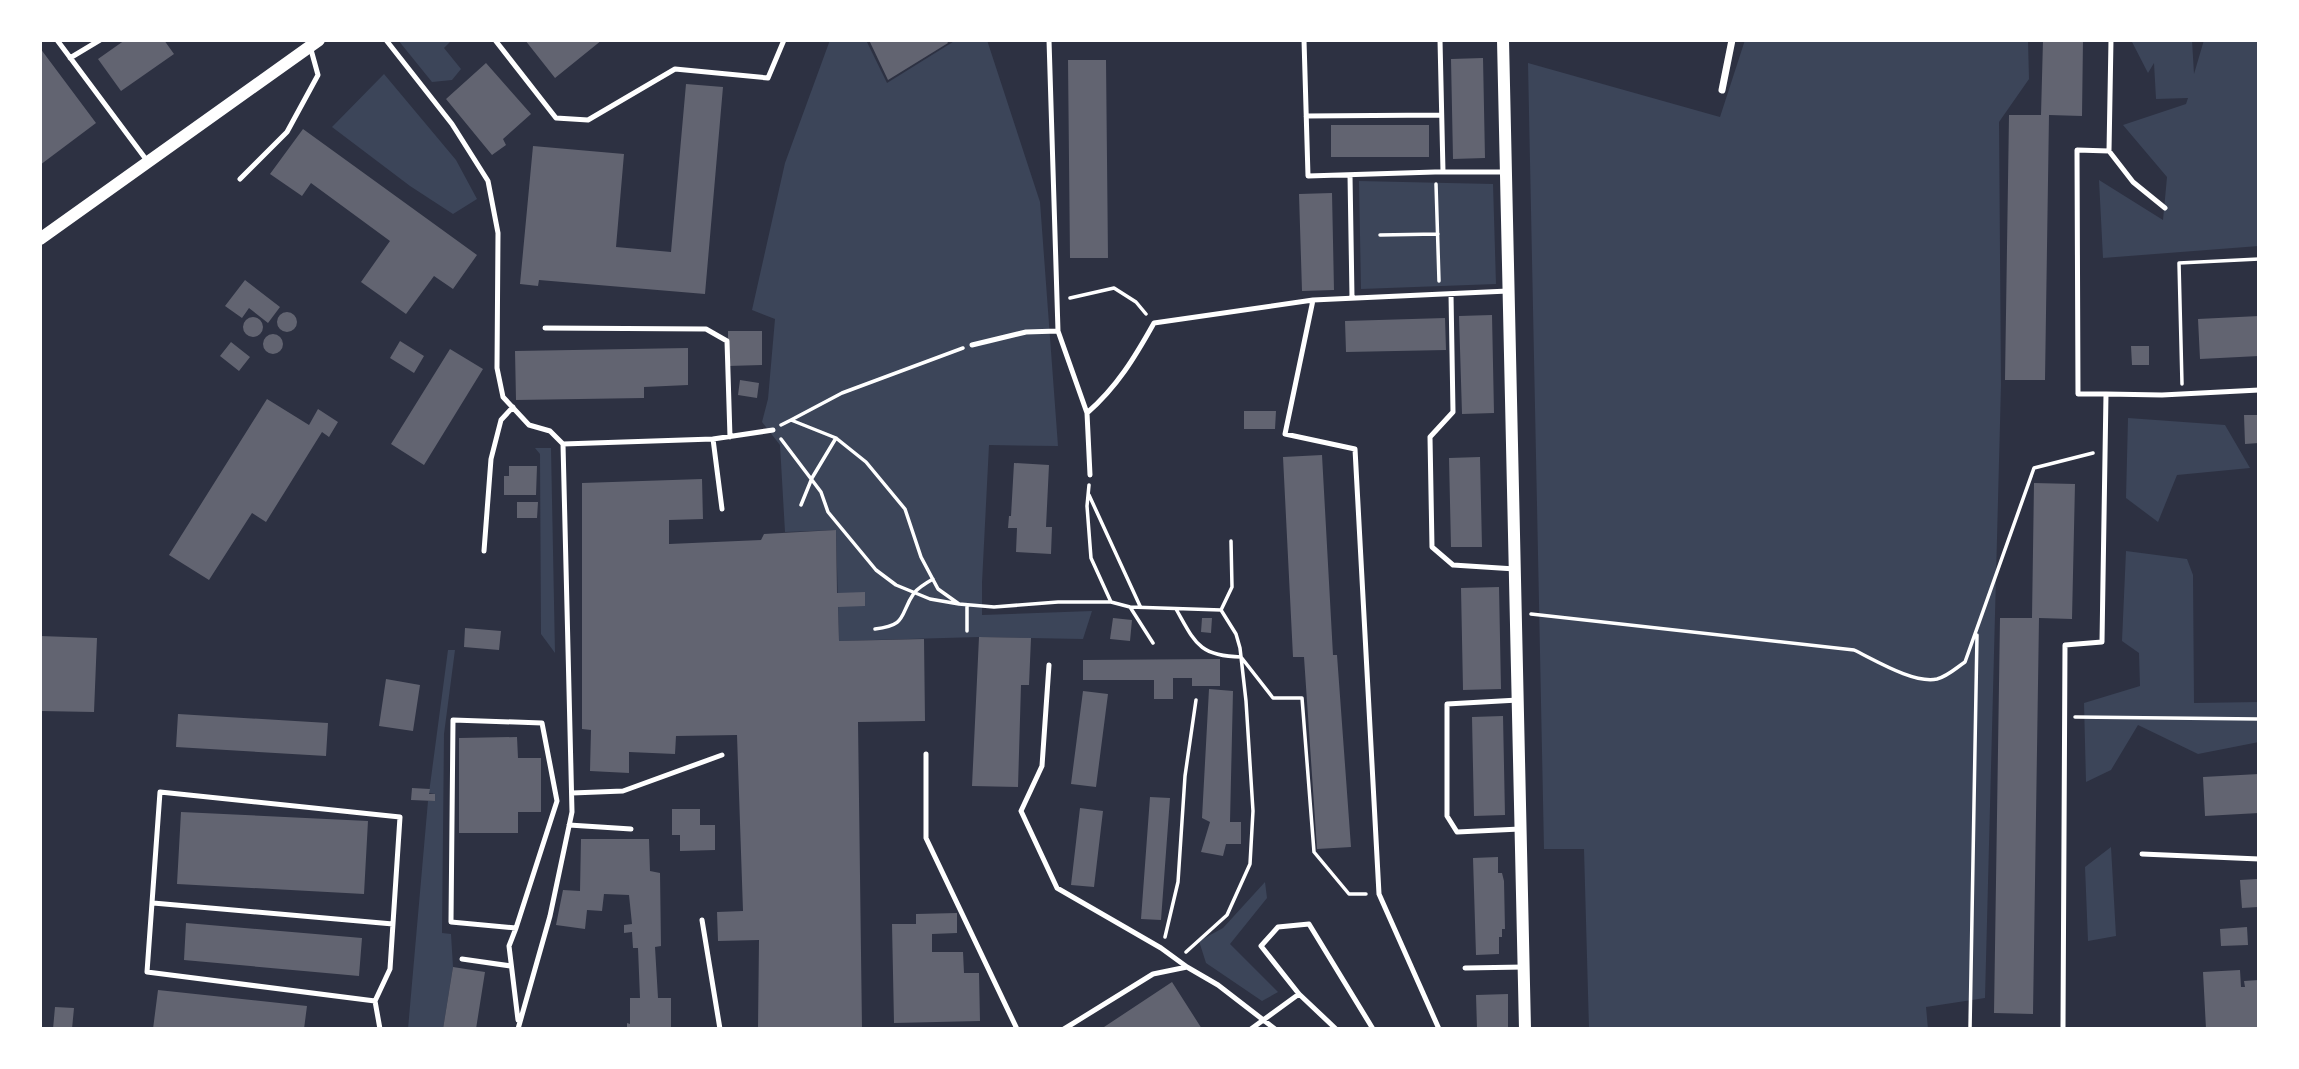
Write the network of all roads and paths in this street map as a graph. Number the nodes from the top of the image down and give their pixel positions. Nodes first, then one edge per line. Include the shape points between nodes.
1 (57, 40) edge
2 (100, 40) edge
3 (386, 40) edge
4 (495, 40) edge
5 (784, 40) edge
6 (1049, 40) edge
7 (1304, 40) edge
8 (1440, 40) edge
9 (1503, 40) edge
10 (1732, 40) edge
11 (2111, 40) edge
12 (315, 43) edge
13 (70, 58) junction
14 (1722, 90) dead end
15 (1441, 114) junction
16 (1306, 116) junction
17 (2109, 151) junction
18 (148, 162) junction
19 (1435, 172) junction
20 (1443, 172) junction
21 (1505, 172) junction
22 (1350, 175) junction
23 (240, 179) dead end
24 (2165, 208) dead end
25 (1438, 234) junction
26 (1380, 235) dead end
27 (40, 239) edge
28 (2259, 259) edge
29 (1508, 291) junction
30 (1440, 294) junction
31 (1451, 294) junction
32 (1352, 297) junction
33 (1058, 300) junction
34 (1313, 300) junction
35 (1154, 323) junction
36 (545, 328) dead end
37 (1059, 331) junction
38 (972, 345) joint
39 (2259, 390) edge
40 (2106, 394) junction
41 (2182, 394) junction
42 (513, 407) junction
43 (1087, 413) junction
44 (791, 420) junction
45 (773, 430) junction
46 (730, 437) junction
47 (836, 438) junction
48 (713, 439) junction
49 (563, 444) junction
50 (2105, 450) junction
51 (1090, 475) joint
52 (812, 478) junction
53 (1089, 493) junction
54 (802, 505) dead end
55 (722, 509) dead end
56 (1231, 541) dead end
57 (484, 551) dead end
58 (1515, 569) junction
59 (933, 579) junction
60 (914, 593) junction
61 (1111, 602) junction
62 (959, 604) junction
63 (967, 605) junction
64 (1130, 607) junction
65 (1141, 607) junction
66 (1176, 609) junction
67 (1221, 610) junction
68 (1516, 612) junction
69 (875, 629) dead end
70 (1977, 629) junction
71 (967, 631) dead end
72 (1153, 643) dead end
73 (1241, 657) junction
74 (1049, 665) dead end
75 (1196, 700) dead end
76 (1518, 700) junction
77 (2065, 717) junction
78 (2259, 719) edge
79 (926, 754) dead end
80 (722, 755) dead end
81 (572, 793) junction
82 (569, 825) junction
83 (631, 829) dead end
84 (1520, 829) junction
85 (2142, 855) dead end
86 (2259, 859) edge
87 (1379, 894) junction
88 (153, 903) junction
89 (702, 920) dead end
90 (393, 924) junction
91 (516, 928) junction
92 (1161, 948) junction
93 (462, 958) dead end
94 (1176, 959) junction
95 (511, 965) junction
96 (1187, 967) junction
97 (1524, 967) junction
98 (1465, 968) dead end
99 (1299, 994) junction
100 (375, 1001) junction
101 (1264, 1021) junction
102 (518, 1027) edge
103 (380, 1029) edge
104 (720, 1029) edge
105 (1017, 1029) edge
106 (1064, 1029) edge
107 (1251, 1029) edge
108 (1275, 1029) edge
109 (1336, 1029) edge
110 (1373, 1029) edge
111 (1439, 1029) edge
112 (1525, 1029) edge
113 (1970, 1029) edge
114 (2063, 1029) edge

1 - 13 lane
2 - 13 lane
3 - 42 lane via 452,124 488,181 498,233 497,368 503,397
4 - 5 lane via 556,118 587,120 675,69 768,78
6 - 33 lane
7 - 16 lane
8 - 15 lane
9 - 21 street
10 - 14 street
11 - 17 lane
12 - 18 street
12 - 23 lane via 318,75 287,132
13 - 18 lane
15 - 16 lane
15 - 20 lane
16 - 22 lane via 1308,176
17 - 24 lane via 2133,182
17 - 40 lane via 2077,150 2078,394
18 - 27 street
19 - 20 lane
19 - 22 lane
19 - 25 path
20 - 21 lane
21 - 29 street
22 - 32 lane
25 - 26 path
25 - 30 path
28 - 41 path via 2179,263
29 - 31 lane
29 - 58 street
30 - 31 lane
30 - 32 lane
31 - 58 lane via 1453,412 1430,437 1432,547 1453,565
32 - 34 lane
33 - 35 path via 1114,288 1136,302
33 - 37 lane
34 - 35 lane
34 - 87 lane via 1285,434 1355,449
35 - 43 lane via 1124,374
36 - 46 lane via 706,329 727,341
37 - 38 lane via 1027,332
37 - 43 lane
38 - 44 path via 842,393
39 - 41 lane
40 - 41 lane
40 - 50 lane
42 - 49 lane via 529,425 550,431
42 - 57 lane via 502,420 491,459
43 - 51 lane
44 - 45 path
44 - 47 path
45 - 46 lane
45 - 52 path
46 - 48 lane
47 - 52 path
47 - 59 path via 866,462 905,509
48 - 49 lane
48 - 55 lane
49 - 81 lane
50 - 70 path via 2034,468
50 - 77 lane via 2102,642 2065,645
51 - 53 path
52 - 54 path
52 - 60 path via 828,512 876,570
53 - 61 path via 1091,558
53 - 65 path
56 - 67 path via 1232,587
58 - 68 street
59 - 60 path
59 - 62 path via 938,589
60 - 62 path
60 - 69 path via 903,617 890,627
61 - 63 path
61 - 64 path
62 - 63 path
63 - 71 path
64 - 65 path
64 - 72 path
65 - 66 path
66 - 67 path
66 - 73 path via 1198,646 1224,657
67 - 73 path via 1236,634
68 - 70 path via 1854,649 1894,669 1934,680 1965,662
68 - 76 street
70 - 113 path
73 - 87 path via 1273,698 1302,698 1314,852 1349,894
73 - 94 path via 1253,811 1250,864 1227,915
74 - 92 lane via 1042,766 1021,811 1057,888
75 - 92 path via 1178,882
76 - 84 street
76 - 84 lane via 1447,704 1447,816 1457,832
77 - 78 path
77 - 114 lane
79 - 105 lane via 926,838
80 - 81 lane via 622,791
81 - 82 lane
82 - 83 lane
82 - 102 lane via 550,916
84 - 97 street
85 - 86 lane
87 - 111 lane
88 - 90 lane
88 - 90 lane via 160,792 400,817
88 - 100 lane via 147,972
89 - 104 lane
90 - 100 lane via 390,969
91 - 91 lane via 451,922 453,720 542,723 557,801
91 - 95 lane via 509,946
92 - 94 lane
93 - 95 lane
94 - 96 lane
95 - 102 lane
96 - 101 lane
96 - 106 lane via 1153,974
97 - 98 lane
97 - 112 street
99 - 101 lane
99 - 109 lane
99 - 110 lane via 1261,946 1278,927 1309,924
100 - 103 lane
101 - 107 lane
101 - 108 lane

